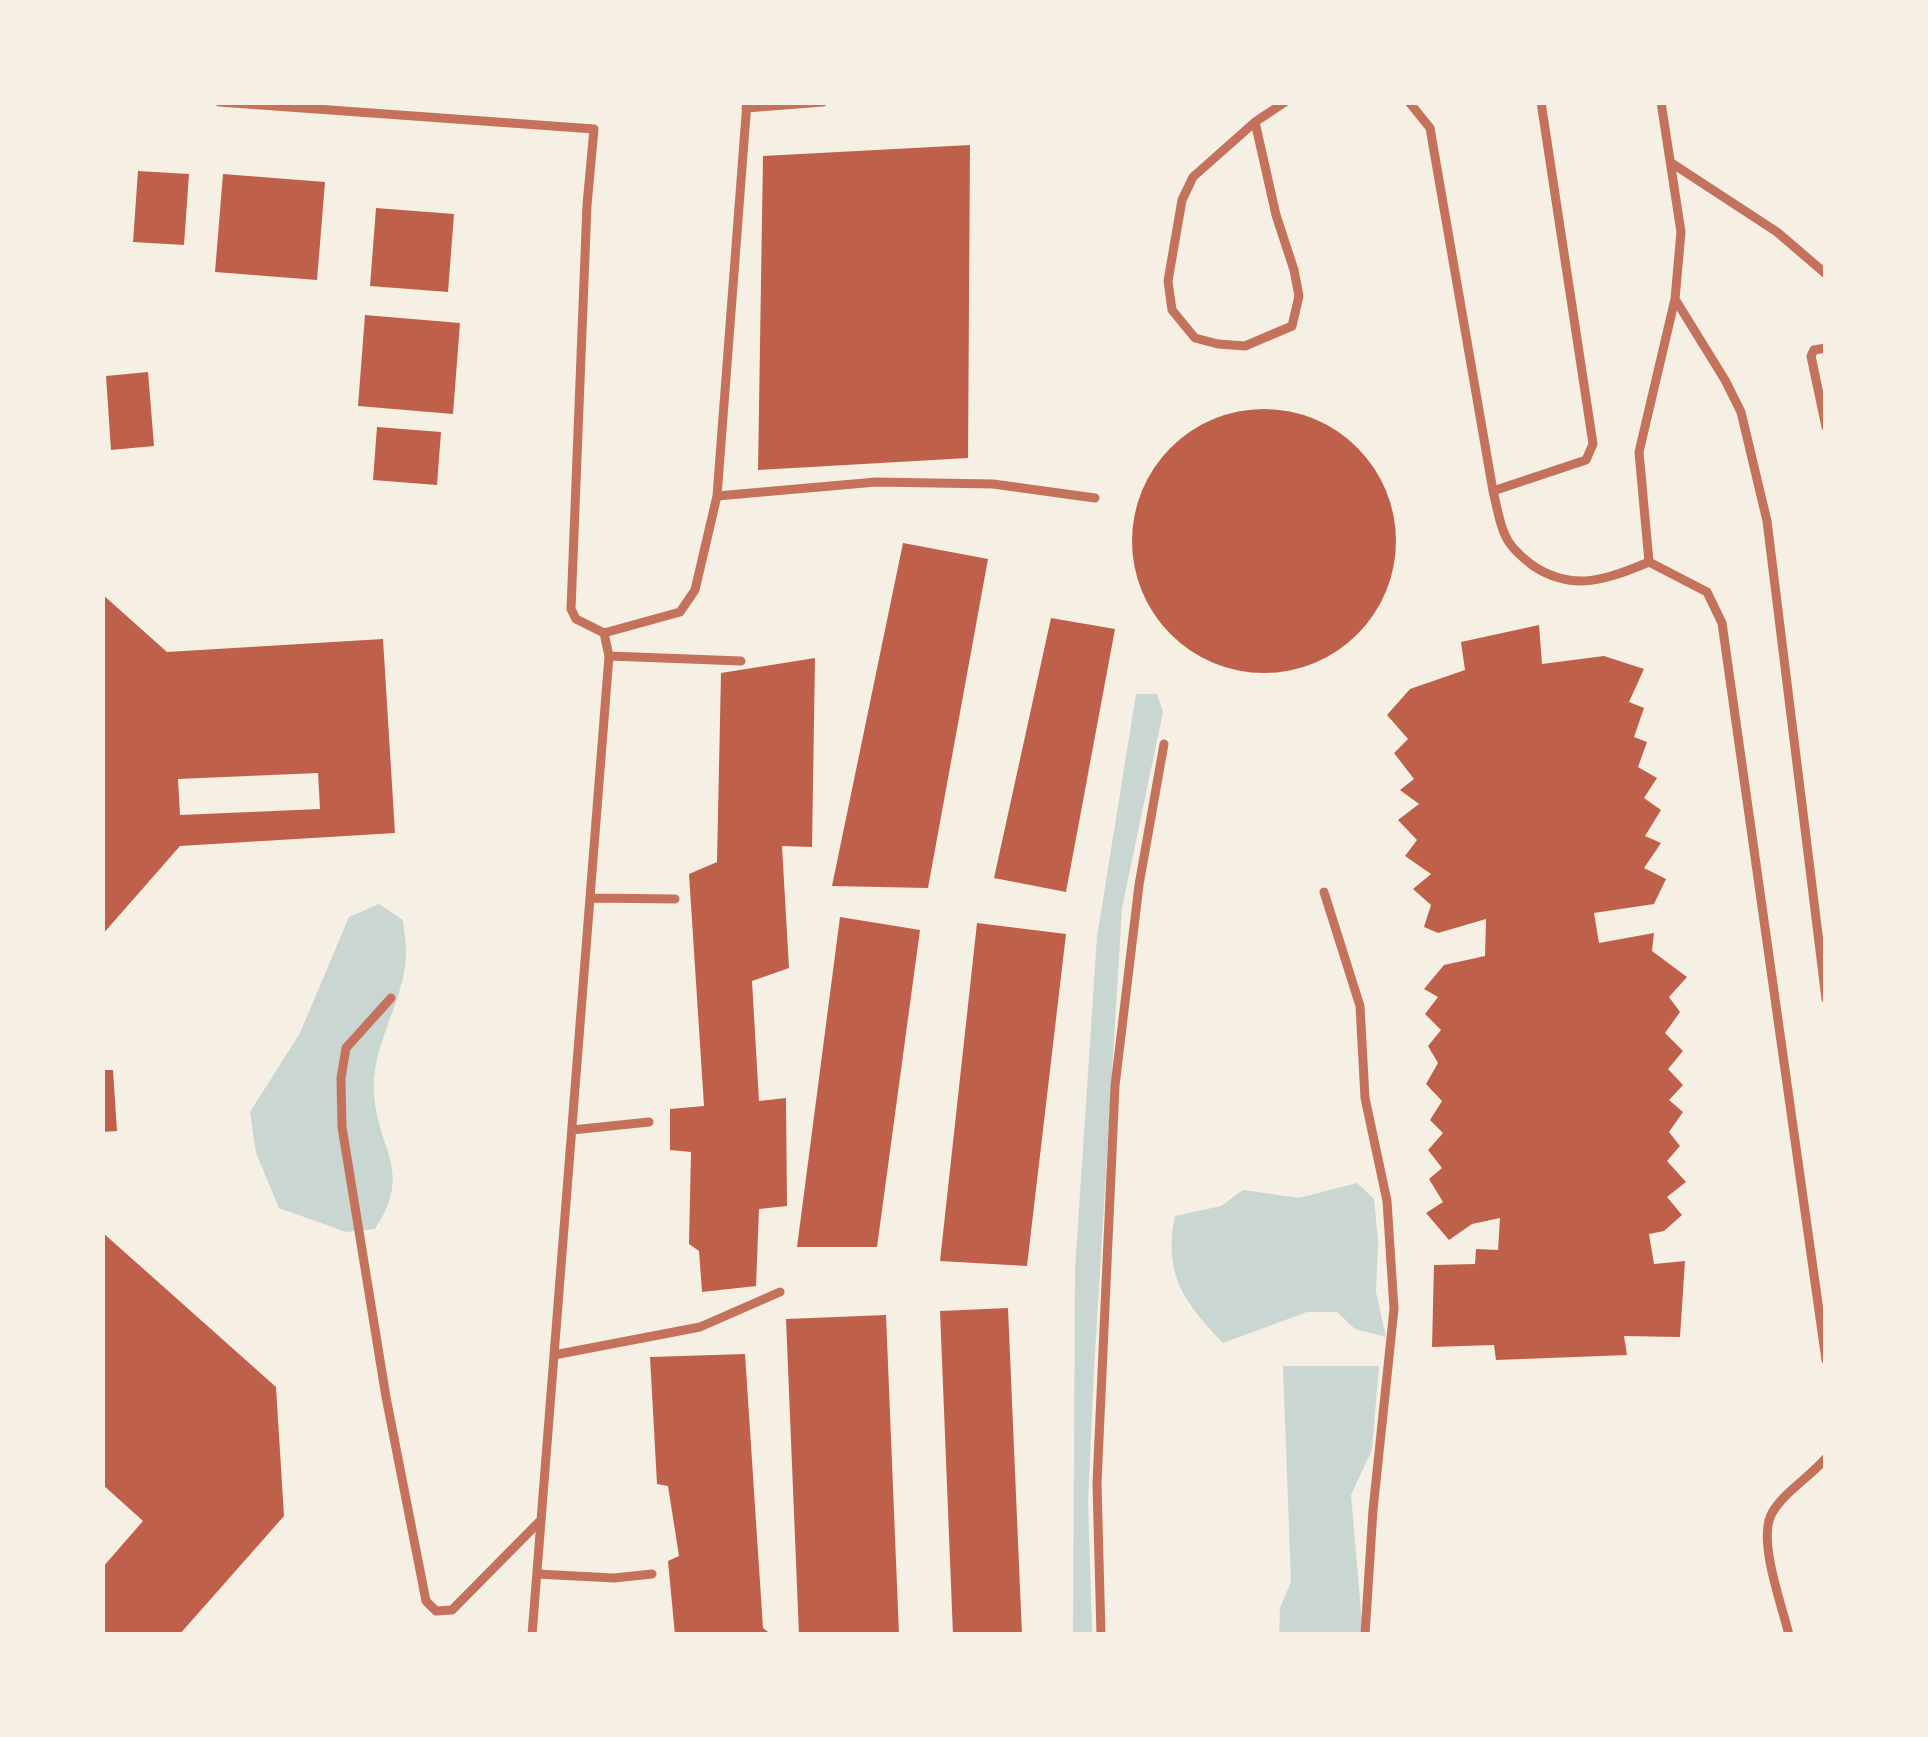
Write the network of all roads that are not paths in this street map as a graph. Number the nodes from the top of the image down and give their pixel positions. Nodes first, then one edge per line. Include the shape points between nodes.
1 (219, 102) edge
2 (823, 102) edge
3 (1285, 102) edge
4 (1408, 102) edge
5 (1541, 102) edge
6 (1661, 102) edge
7 (747, 105) edge
8 (1256, 122) junction
9 (1670, 162) junction
10 (1826, 274) edge
11 (1675, 299) junction
12 (1826, 348) edge
13 (1826, 427) edge
14 (1493, 491) junction
15 (717, 496) junction
16 (1095, 498) dead end
17 (1649, 562) junction
18 (604, 633) junction
19 (609, 656) junction
20 (741, 661) dead end
21 (1164, 744) dead end
22 (1324, 892) dead end
23 (591, 898) junction
24 (675, 899) dead end
25 (391, 998) dead end
26 (1826, 999) edge
27 (649, 1122) dead end
28 (572, 1130) junction
29 (780, 1292) dead end
30 (554, 1355) junction
31 (1826, 1360) edge
32 (1826, 1458) edge
33 (539, 1522) junction
34 (537, 1574) junction
35 (652, 1574) dead end
36 (532, 1635) edge
37 (1101, 1635) edge
38 (1365, 1635) edge
39 (1789, 1635) edge

1 - 18 lane via 594,129 572,609
2 - 7 lane
3 - 8 lane
4 - 14 lane via 1430,128
5 - 14 lane via 1593,444 1586,460
6 - 9 lane
7 - 15 lane
8 - 8 lane via 1299,296 1292,326 1245,346 1218,344 1181,325 1168,280 1193,177
9 - 10 lane
9 - 11 lane via 1681,232
11 - 17 lane via 1639,452
11 - 26 lane via 1741,412 1767,521
12 - 13 lane via 1811,356
14 - 17 lane via 1506,539 1547,575 1581,584
15 - 16 lane via 876,482 994,484
15 - 18 lane via 695,590 680,612
17 - 31 lane via 1707,592 1722,623
18 - 19 lane
19 - 20 lane
19 - 23 lane
21 - 37 lane via 1115,1086 1097,1483
22 - 38 lane via 1360,1006 1394,1310
23 - 24 lane
23 - 28 lane
25 - 33 lane via 346,1048 342,1127 426,1601 436,1611 452,1610
27 - 28 lane
28 - 30 lane
29 - 30 lane via 700,1327
30 - 33 lane
32 - 39 lane via 1768,1520
33 - 34 lane
34 - 35 lane
34 - 36 lane

